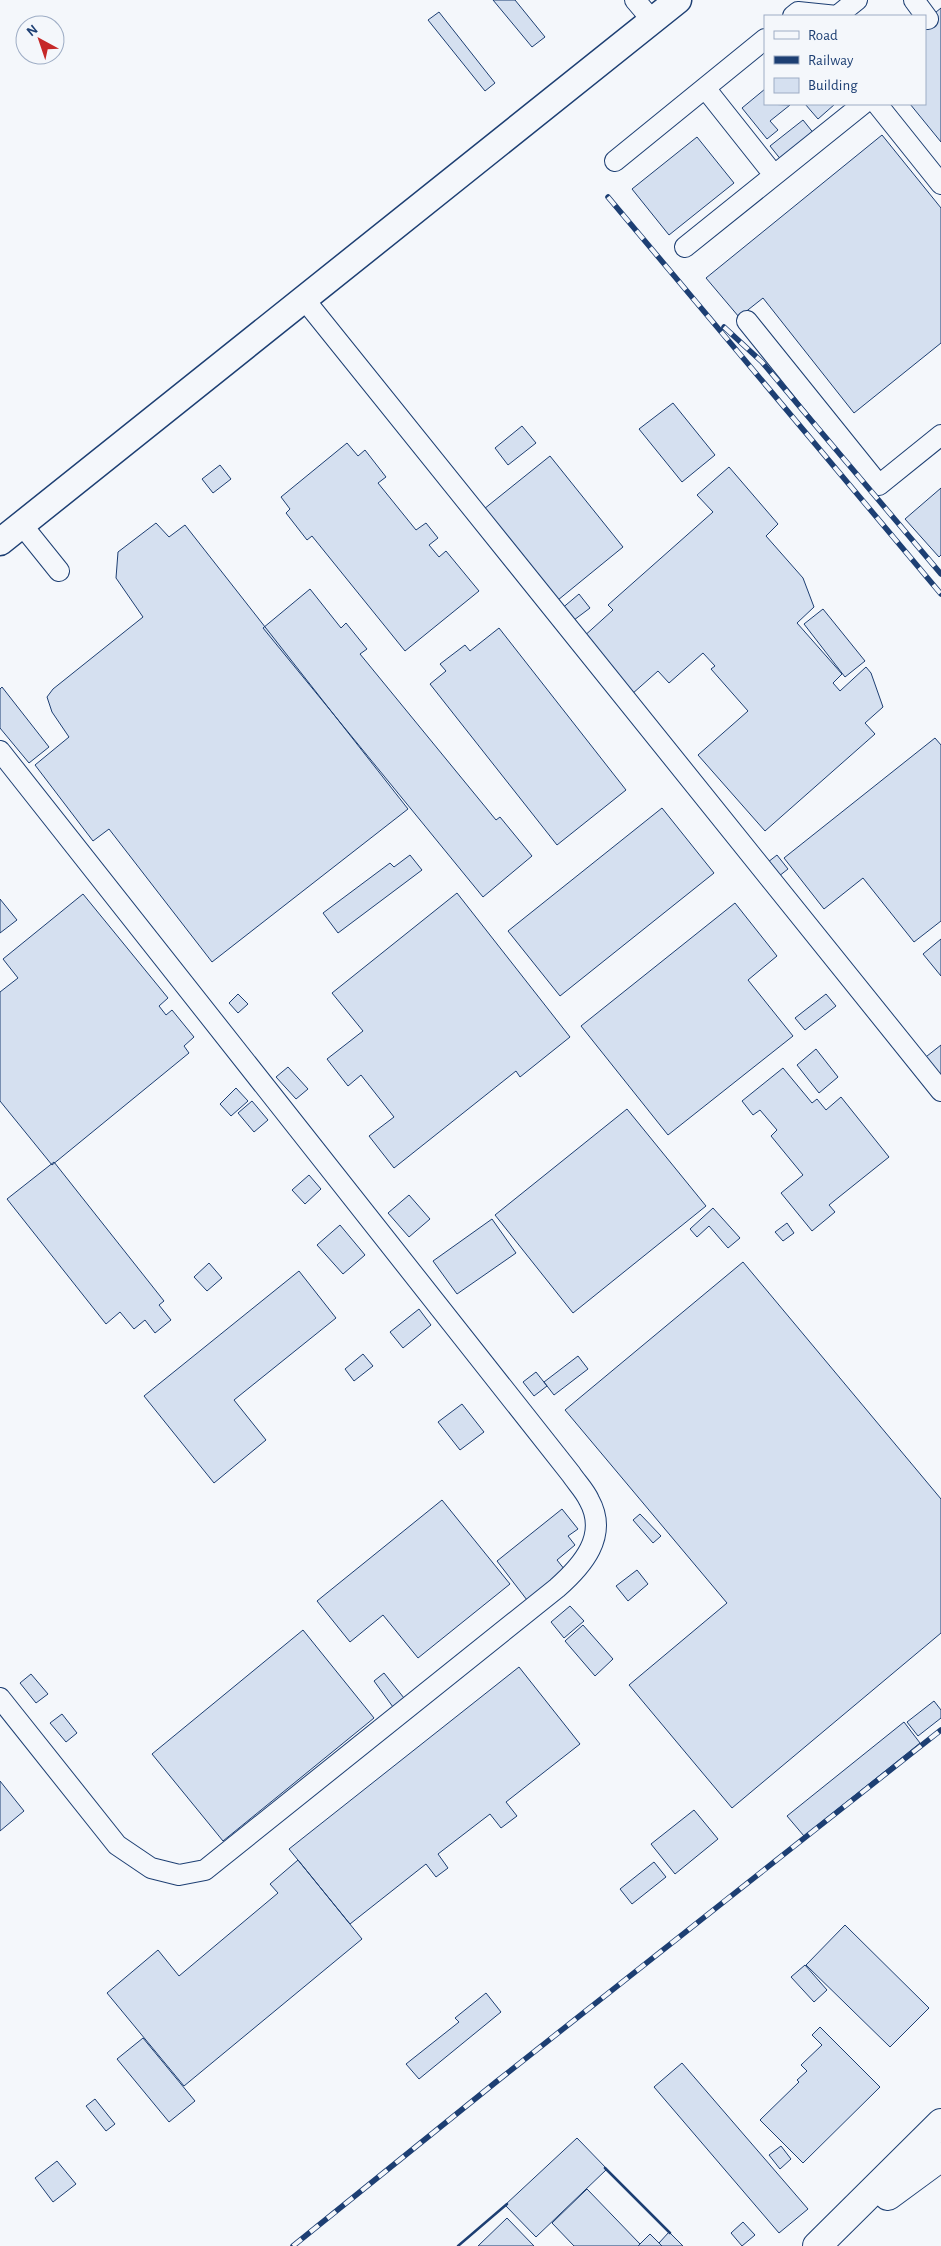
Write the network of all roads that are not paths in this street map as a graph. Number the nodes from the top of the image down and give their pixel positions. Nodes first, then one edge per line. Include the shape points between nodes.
1 (635, 0) edge
2 (678, 0) edge
3 (857, 0) edge
4 (914, 0) edge
5 (794, 15) edge
6 (828, 15) edge
7 (839, 15) edge
8 (925, 15) edge
9 (926, 16) edge
10 (928, 19) dead end
11 (652, 20) junction
12 (764, 40) edge
13 (705, 88) junction
14 (862, 105) edge
15 (878, 105) edge
16 (615, 161) dead end
17 (774, 175) junction
18 (941, 184) edge
19 (685, 247) dead end
20 (304, 298) junction
21 (747, 321) dead end
22 (941, 435) edge
23 (22, 525) junction
24 (0, 542) edge
25 (59, 571) dead end
26 (0, 751) edge
27 (941, 1090) edge
28 (0, 1698) edge
29 (941, 2123) edge
30 (941, 2157) edge
31 (817, 2246) edge
32 (824, 2246) edge

1 - 11 street
2 - 11 main road
3 - 7 street
4 - 8 street
5 - 6 street via 798,12
9 - 10 street
11 - 20 main road
12 - 13 street
13 - 16 street
13 - 17 street
14 - 17 street
15 - 18 street
17 - 19 street
20 - 23 main road
20 - 27 street
21 - 22 street via 879,485
23 - 24 main road
23 - 25 street
26 - 28 street via 571,1474 590,1501 596,1523 592,1545 579,1568 557,1588 205,1870 179,1875 150,1868 117,1845
29 - 31 highway
30 - 32 highway

